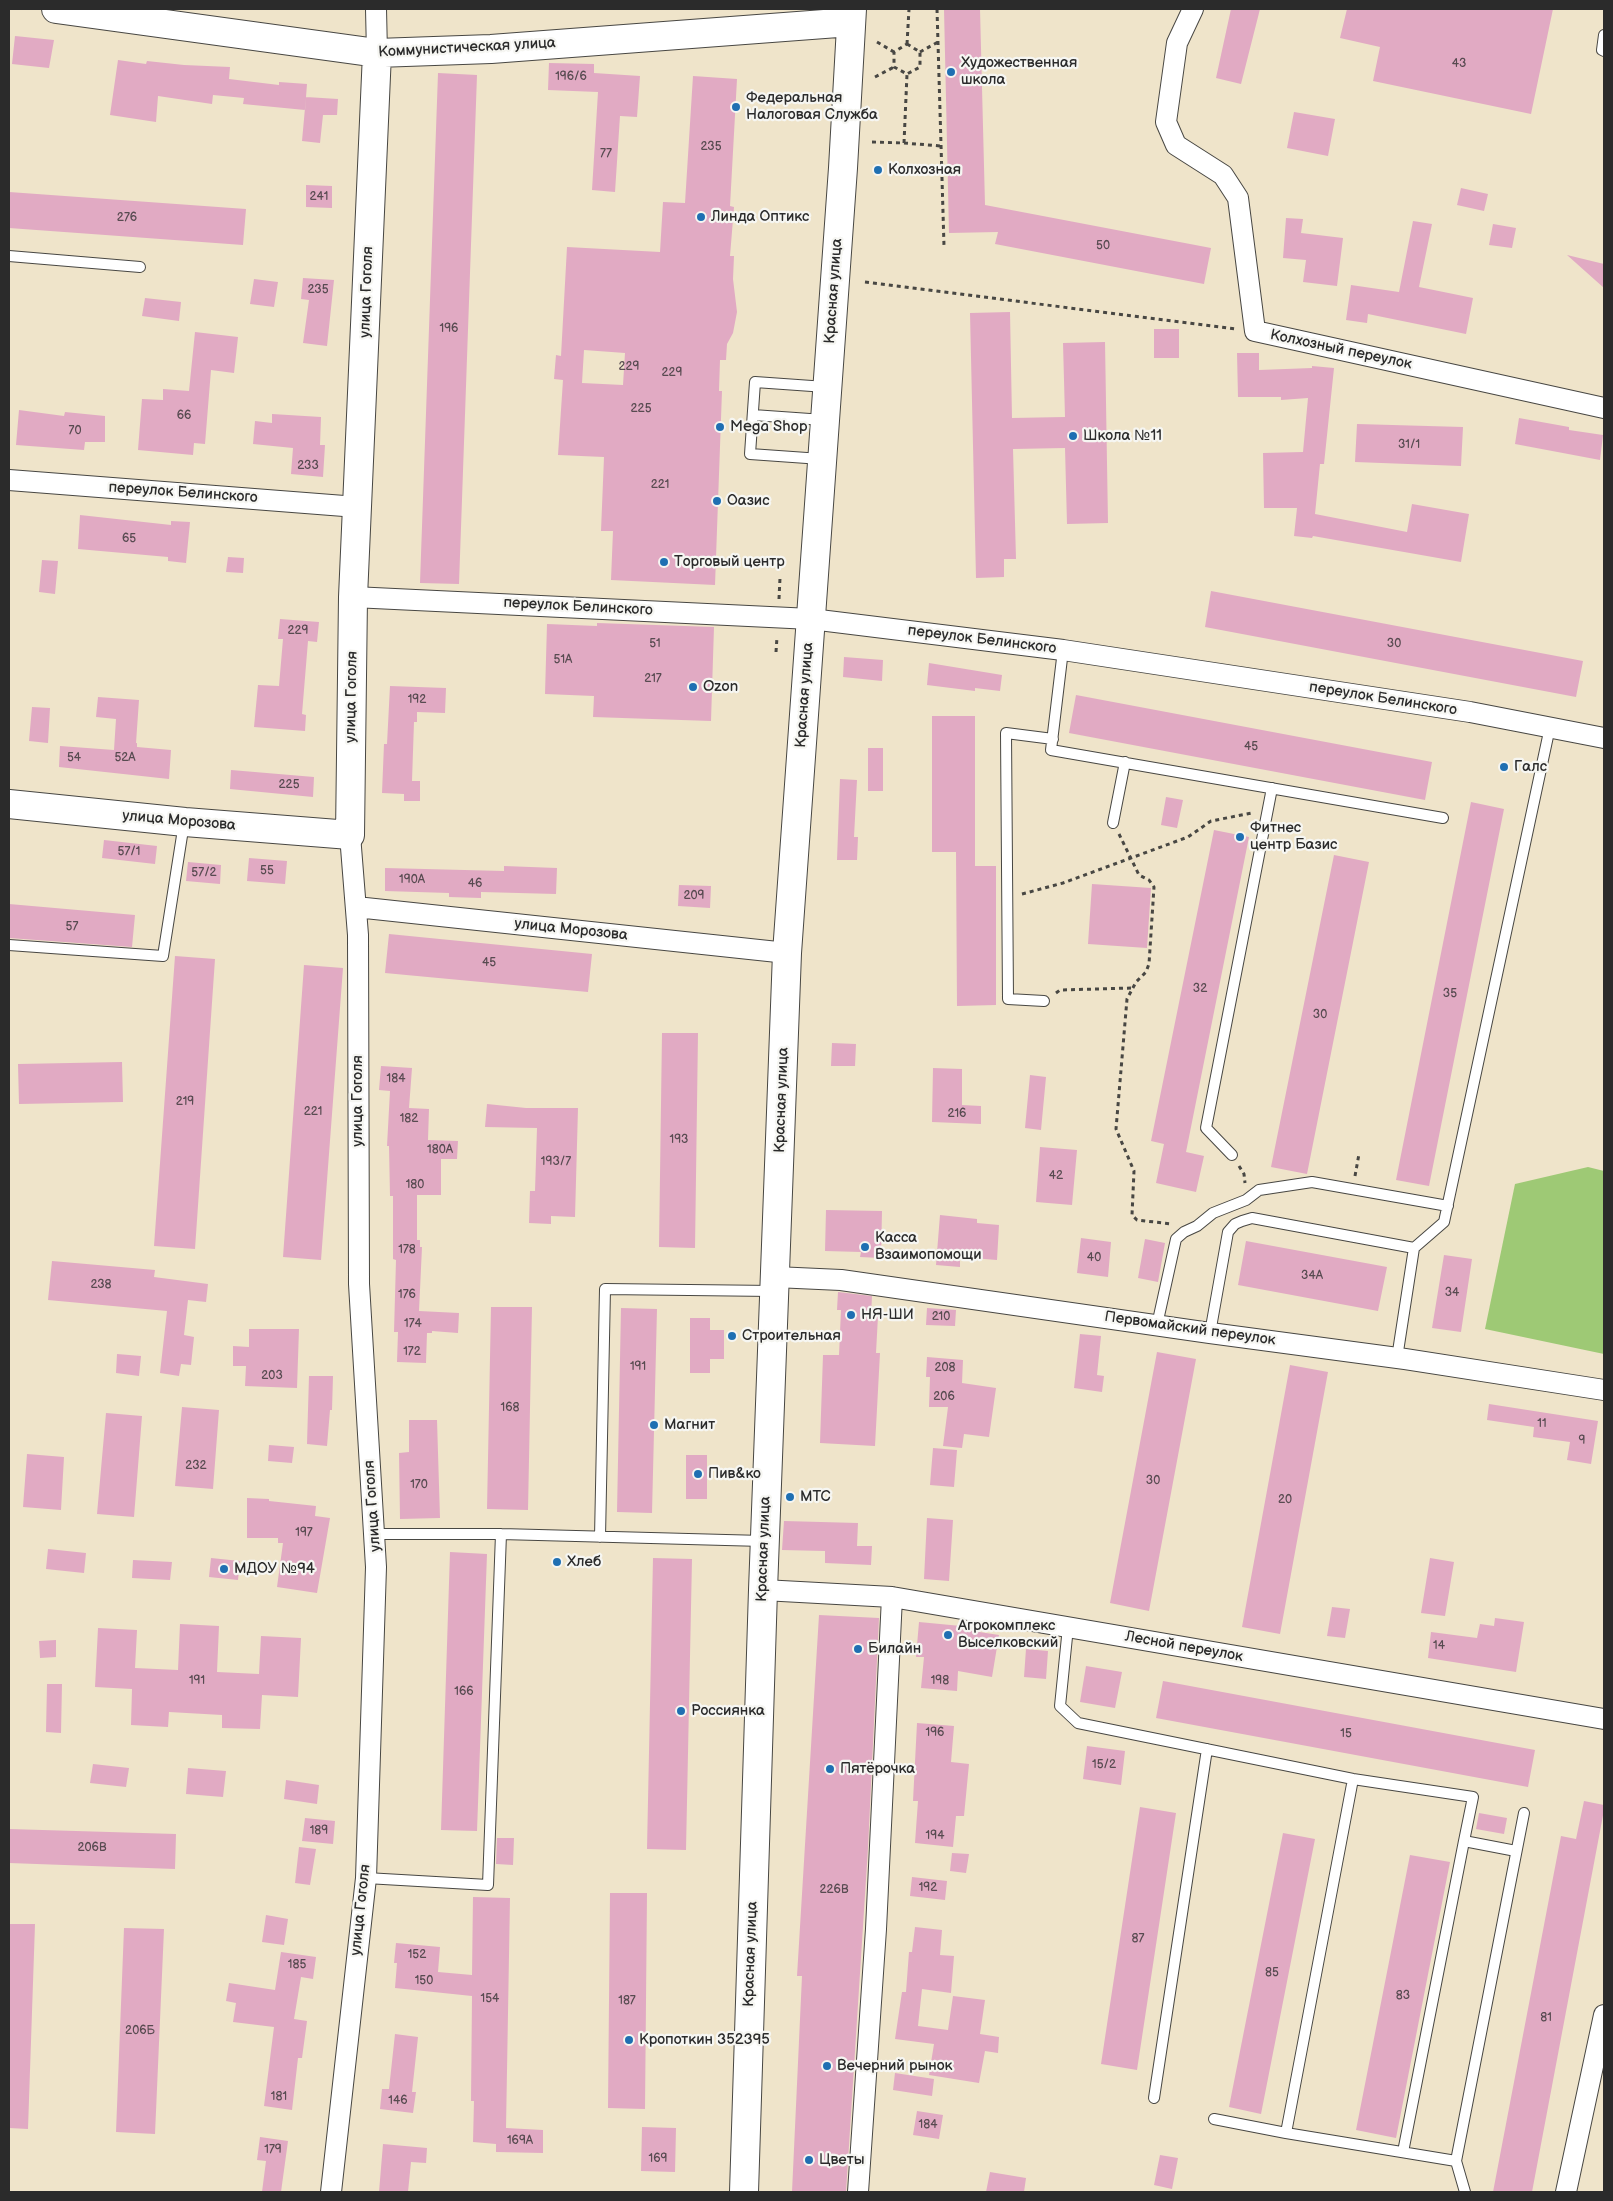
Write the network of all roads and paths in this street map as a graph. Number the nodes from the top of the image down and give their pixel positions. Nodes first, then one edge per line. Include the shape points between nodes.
1 (56, 9) edge
2 (376, 9) edge
3 (909, 9) edge
4 (937, 9) edge
5 (1193, 9) edge
6 (851, 16) edge
7 (1604, 35) edge
8 (877, 42) dead end
9 (938, 42) junction
10 (907, 44) junction
11 (1604, 51) edge
12 (894, 52) junction
13 (920, 52) junction
14 (377, 53) junction
15 (894, 67) junction
16 (907, 74) junction
17 (875, 77) dead end
18 (872, 142) dead end
19 (904, 143) junction
20 (941, 146) junction
21 (944, 246) dead end
22 (9, 256) edge
23 (140, 267) dead end
24 (865, 282) dead end
25 (1255, 331) junction
26 (827, 387) junction
27 (1604, 408) edge
28 (753, 415) junction
29 (825, 420) junction
30 (822, 460) junction
31 (9, 480) edge
32 (357, 507) junction
33 (354, 598) junction
34 (811, 619) junction
35 (1063, 650) junction
36 (1550, 727) junction
37 (1053, 738) junction
38 (1604, 738) edge
39 (1125, 762) junction
40 (1272, 788) junction
41 (9, 804) edge
42 (1268, 809) junction
43 (1443, 818) dead end
44 (185, 822) junction
45 (1113, 822) joint
46 (350, 835) junction
47 (1130, 859) junction
48 (1007, 899) junction
49 (356, 907) junction
50 (9, 945) edge
51 (787, 954) junction
52 (1132, 988) junction
53 (1044, 1000) joint
54 (1232, 1154) dead end
55 (1359, 1154) dead end
56 (1352, 1189) junction
57 (1448, 1206) junction
58 (1197, 1226) junction
59 (1414, 1248) junction
60 (774, 1284) junction
61 (1158, 1325) junction
62 (1210, 1333) junction
63 (1397, 1358) junction
64 (1604, 1390) edge
65 (374, 1534) junction
66 (501, 1534) junction
67 (600, 1537) junction
68 (764, 1541) junction
69 (763, 1590) junction
70 (892, 1597) junction
71 (1068, 1627) junction
72 (1604, 1719) edge
73 (1207, 1749) junction
74 (1353, 1779) junction
75 (1524, 1814) dead end
76 (1464, 1841) junction
77 (1516, 1851) junction
78 (366, 1878) junction
79 (1604, 2015) edge
80 (1154, 2098) dead end
81 (1214, 2119) dead end
82 (1286, 2133) junction
83 (1403, 2152) junction
84 (1456, 2160) junction
85 (331, 2192) edge
86 (744, 2192) edge
87 (858, 2192) edge
88 (1465, 2192) edge
89 (1566, 2192) edge

1 - 14 main road, Коммунистическая улица
2 - 14 street, улица Гоголя
3 - 10 path
4 - 9 path
5 - 25 street, Колхозный переулок via 1177,43 1166,122 1176,145 1223,175 1238,198
6 - 14 main road, Коммунистическая улица via 491,49
6 - 26 main road, Красная улица
7 - 11 lane
8 - 12 path
9 - 13 path
9 - 20 path
10 - 12 path
10 - 13 path
12 - 15 path
13 - 16 path via 920,67
14 - 32 main road, улица Гоголя
15 - 16 path
15 - 17 path
16 - 19 path
18 - 19 path
19 - 20 path
20 - 21 path
22 - 23 lane
24 - 25 path
25 - 27 street, Колхозный переулок
26 - 28 lane via 755,382
26 - 29 main road, Красная улица
28 - 29 lane
28 - 30 lane via 750,454
29 - 30 main road, Красная улица
30 - 34 main road, Красная улица
31 - 32 street, переулок Белинского
32 - 33 main road, улица Гоголя
33 - 34 street, переулок Белинского
33 - 46 main road, улица Гоголя
34 - 35 street, переулок Белинского
34 - 51 main road, Красная улица
35 - 36 street, переулок Белинского
35 - 37 lane
36 - 38 street, переулок Белинского
36 - 57 lane
37 - 39 lane via 1052,750
37 - 48 lane via 1006,733
39 - 40 lane
39 - 45 lane
40 - 42 lane
40 - 43 lane
41 - 44 main road, улица Морозова
42 - 47 path via 1211,821 1188,837
42 - 54 lane via 1206,1128
44 - 46 main road, улица Морозова
44 - 50 lane via 163,956
45 - 47 path
46 - 49 street, улица Гоголя
47 - 48 path
47 - 52 path via 1139,875 1154,887 1149,964
48 - 53 lane via 1008,999
49 - 51 street, улица Морозова
49 - 65 street, улица Гоголя via 359,1284
51 - 60 main road, Красная улица
52 - 53 path via 1060,990
52 - 58 path via 1127,999 1116,1130 1134,1171 1132,1215 1137,1220
55 - 56 path
56 - 57 lane
56 - 58 lane via 1312,1182 1260,1190 1246,1200 1213,1213
57 - 59 lane via 1444,1222
58 - 61 lane via 1176,1239
59 - 62 lane via 1252,1218 1242,1221 1228,1232
59 - 63 lane
60 - 61 street, Первомайский переулок via 841,1280
60 - 67 lane via 604,1289
60 - 68 main road, Красная улица
61 - 62 street, Первомайский переулок
62 - 63 street, Первомайский переулок
63 - 64 street, Первомайский переулок
65 - 66 lane
65 - 78 street, улица Гоголя via 376,1567
66 - 67 lane
66 - 78 lane via 488,1885
67 - 68 lane
68 - 69 main road, Красная улица
69 - 70 street, Лесной переулок
69 - 86 main road, Красная улица
70 - 71 street, Лесной переулок
70 - 87 street via 876,1929
71 - 72 street, Лесной переулок
71 - 73 lane via 1060,1706 1078,1723
73 - 74 lane
73 - 80 lane
74 - 76 lane via 1473,1798
74 - 82 lane
75 - 77 lane
76 - 77 lane
76 - 83 lane
77 - 84 lane
78 - 85 street, улица Гоголя
79 - 89 street
81 - 82 lane
82 - 83 lane
83 - 84 lane
84 - 88 lane

